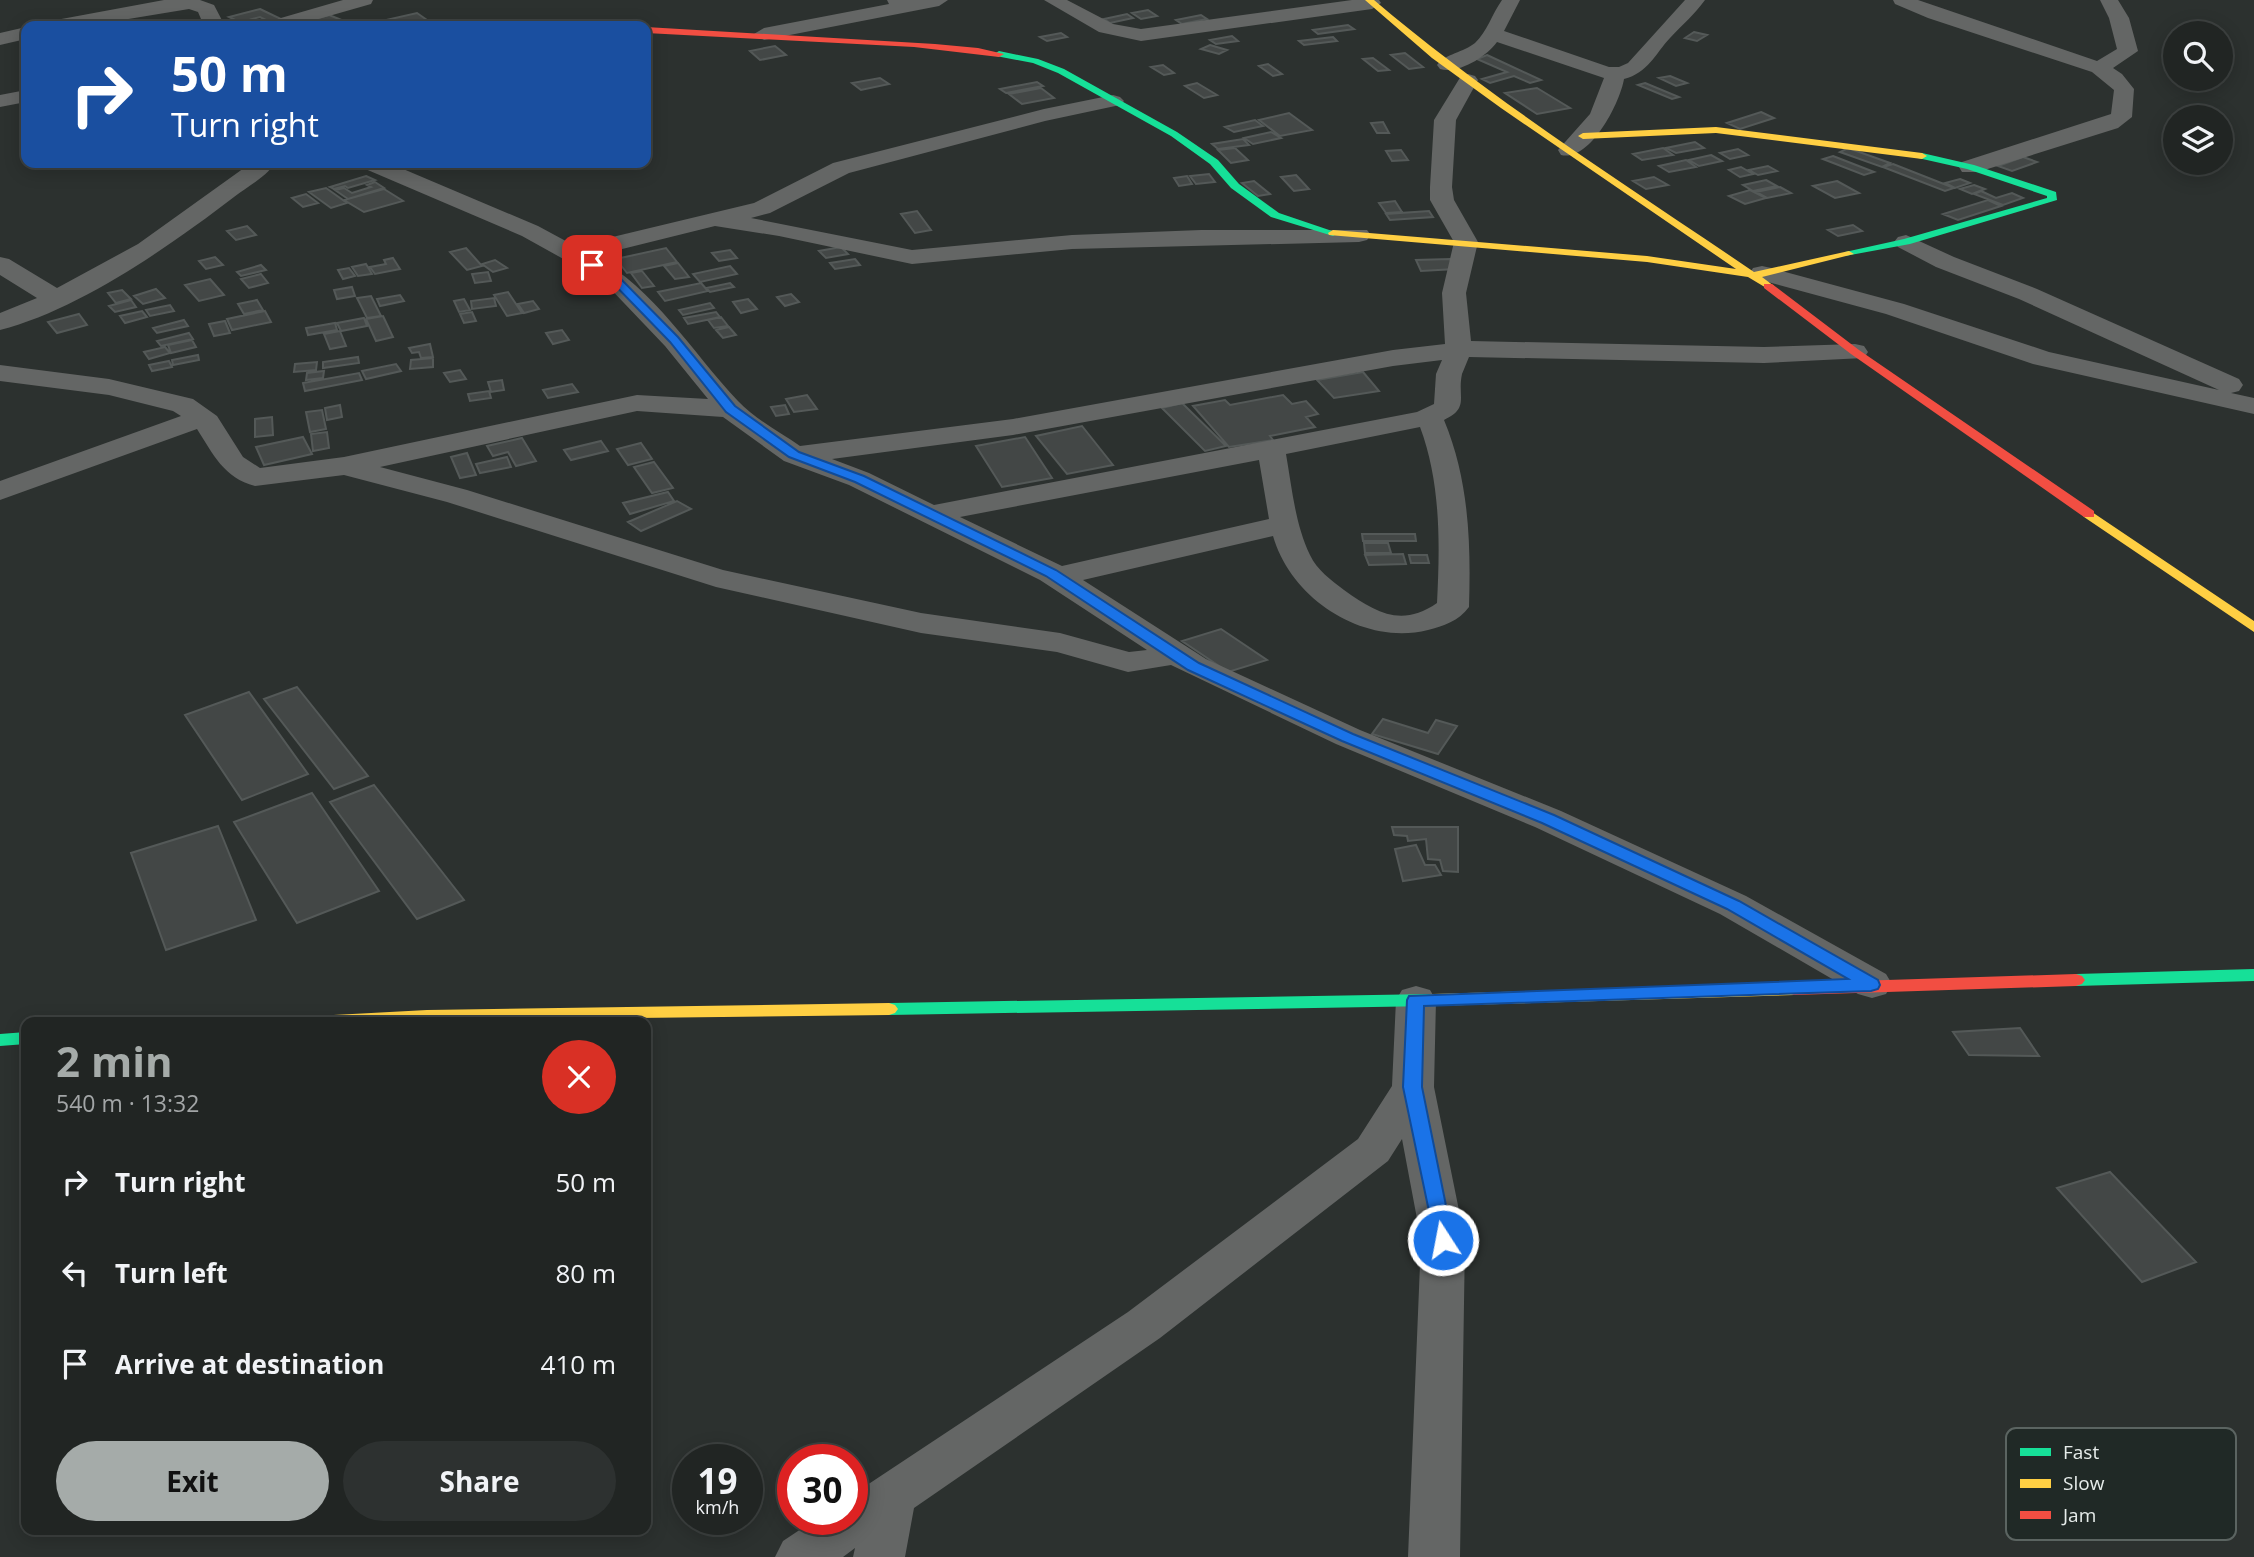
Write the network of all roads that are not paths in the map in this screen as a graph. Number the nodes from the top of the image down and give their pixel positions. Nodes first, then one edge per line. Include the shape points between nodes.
1 (315, 0) edge
2 (364, 0) edge
3 (939, 0) edge
4 (1053, 0) edge
5 (1511, 0) edge
6 (1696, 0) edge
7 (1902, 0) edge
8 (2109, 0) edge
9 (174, 2) edge
10 (1371, 2) edge
11 (900, 4) edge
12 (337, 8) junction
13 (81, 21) edge
14 (210, 21) edge
15 (292, 21) edge
16 (651, 30) edge
17 (1492, 33) junction
18 (21, 34) edge
19 (764, 34) junction
20 (0, 39) edge
21 (1447, 65) junction
22 (2099, 68) junction
23 (1615, 74) junction
24 (1468, 80) junction
25 (21, 97) edge
26 (0, 101) edge
27 (1112, 101) junction
28 (1576, 143) junction
29 (1970, 167) junction
30 (258, 168) edge
31 (383, 168) edge
32 (713, 219) junction
33 (1359, 234) junction
34 (1466, 242) junction
35 (1906, 242) junction
36 (572, 254) junction
37 (0, 264) edge
38 (1758, 274) junction
39 (55, 298) junction
40 (0, 322) edge
41 (1459, 351) junction
42 (1855, 352) junction
43 (0, 373) edge
44 (2254, 396) edge
45 (2254, 405) edge
46 (730, 409) junction
47 (1429, 416) junction
48 (201, 418) junction
49 (1270, 450) junction
50 (794, 454) junction
51 (344, 466) junction
52 (0, 491) edge
53 (931, 514) junction
54 (1285, 524) junction
55 (1056, 577) junction
56 (2254, 628) edge
57 (1176, 655) junction
58 (2254, 975) edge
59 (1871, 985) junction
60 (1416, 1000) junction
61 (408, 1017) edge
62 (21, 1038) edge
63 (0, 1040) edge
64 (1413, 1087) junction
65 (891, 1496) junction
66 (801, 1557) edge
67 (879, 1557) edge
68 (1434, 1557) edge

1 - 12 street
2 - 12 street
3 - 11 street
4 - 10 street via 1101,27 1140,35
5 - 17 street
6 - 23 street via 1635,67
7 - 22 street
8 - 22 street via 2128,51
9 - 13 street
9 - 14 street via 206,9
10 - 21 street
11 - 19 street
12 - 15 street
16 - 19 street
17 - 21 street via 1470,56
17 - 23 street
18 - 20 street
19 - 27 street via 932,45 1035,61
21 - 24 street
22 - 29 street via 2124,89 2121,117
23 - 28 street via 1604,115
24 - 28 street
24 - 34 street via 1445,120 1441,187 1442,200
25 - 26 street
27 - 32 street via 841,168 762,208
27 - 33 street via 1174,134 1275,215 1320,230
28 - 29 street via 1716,130 1907,153
28 - 38 street
29 - 35 street via 2052,194 2052,200
30 - 39 street via 150,249
31 - 36 street via 530,231
32 - 33 street via 912,257 1072,242 1228,236 1308,239
32 - 36 street
33 - 34 street
34 - 38 street via 1647,258
34 - 41 street via 1454,293
35 - 38 street
35 - 44 street
36 - 46 street via 612,276 674,340
37 - 39 street
38 - 42 street
38 - 45 street via 1895,309 2042,358
39 - 40 street
41 - 42 street
41 - 47 street via 1449,374 1447,408
41 - 50 street via 1393,358 1013,427
42 - 56 street
43 - 48 street via 122,390 183,405
46 - 50 street
46 - 51 street via 637,403
47 - 49 street
47 - 54 street via 1441,446 1455,549 1453,607 1443,615 1395,626 1363,618 1320,587 1299,564
48 - 51 street via 232,463 255,477
48 - 52 street
49 - 53 street
49 - 54 street
50 - 53 street
51 - 57 street via 457,496 716,578 921,623 1060,643 1128,662
53 - 55 street
54 - 55 street
55 - 57 street
57 - 59 street via 1348,737 1548,819 1733,905
58 - 59 street
59 - 60 street
60 - 61 street
60 - 64 street
62 - 63 street
64 - 65 street via 1373,1150 1144,1325
64 - 68 street via 1443,1240
65 - 66 street
65 - 67 street

